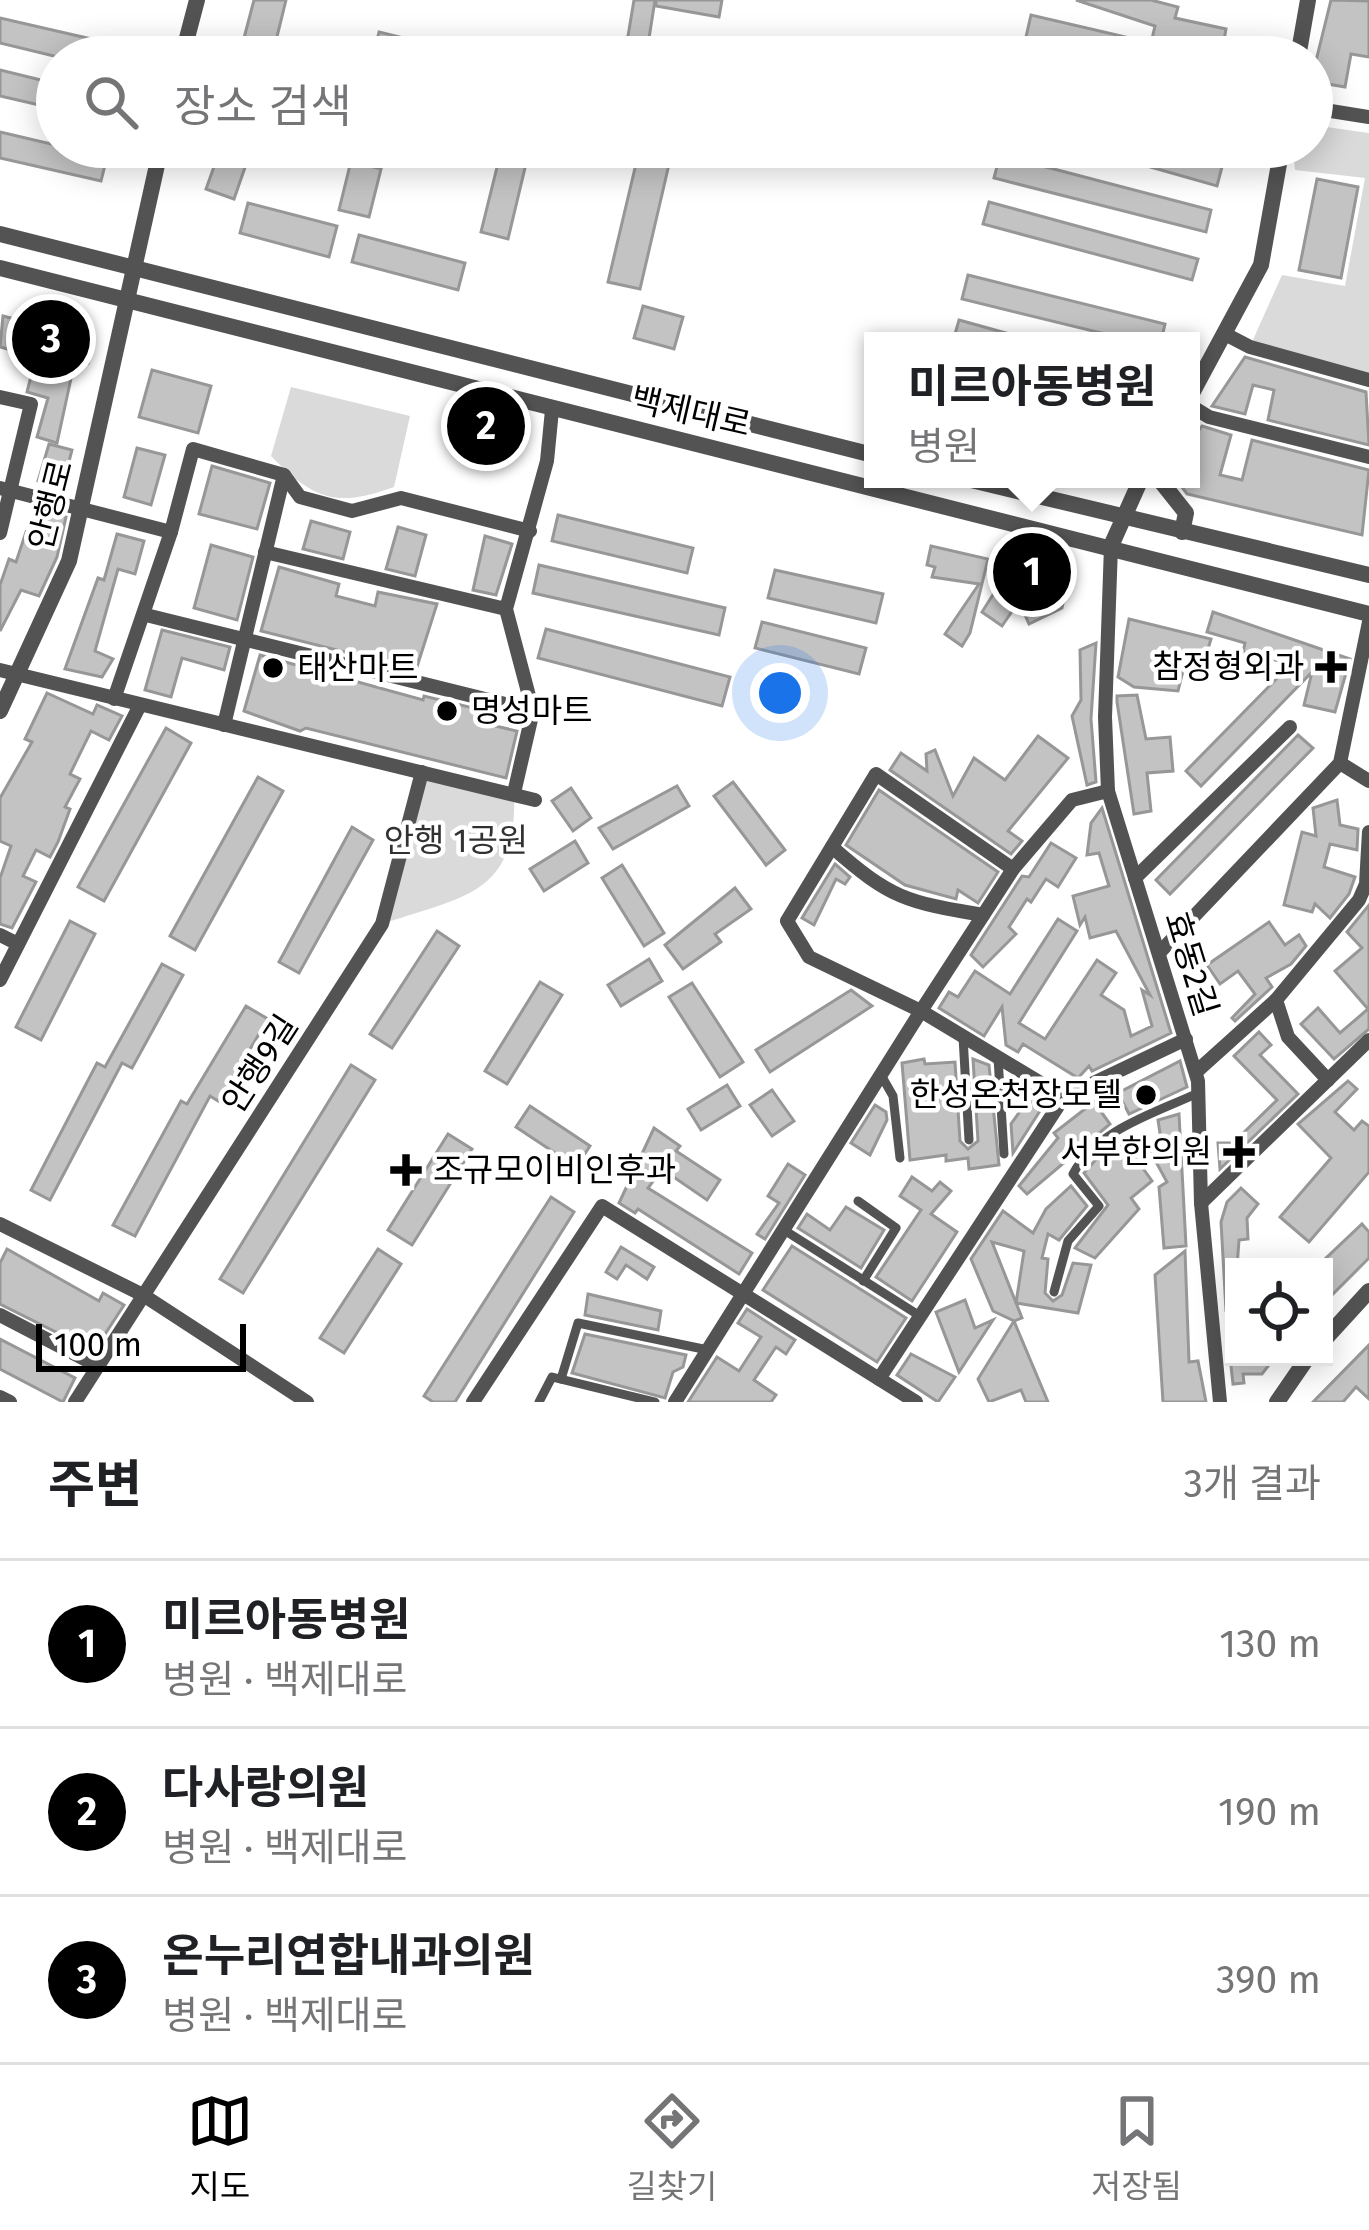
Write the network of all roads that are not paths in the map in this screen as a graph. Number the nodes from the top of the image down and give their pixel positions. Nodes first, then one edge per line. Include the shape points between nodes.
1 (197, 0) edge
2 (1307, 0) edge
3 (188, 36) edge
4 (1301, 36) edge
5 (1333, 111) edge
6 (1369, 117) edge
7 (157, 168) edge
8 (1278, 168) edge
9 (0, 234) edge
10 (0, 268) edge
11 (138, 268) junction
12 (128, 303) junction
13 (1225, 334) junction
14 (1200, 379) edge
15 (1369, 380) edge
16 (0, 397) edge
17 (552, 410) junction
18 (1200, 412) edge
19 (864, 453) edge
20 (1369, 457) edge
21 (284, 475) junction
22 (864, 486) edge
23 (873, 488) edge
24 (1002, 488) edge
25 (1136, 488) edge
26 (1167, 488) edge
27 (6, 489) edge
28 (83, 508) junction
29 (1120, 518) junction
30 (530, 531) junction
31 (171, 532) junction
32 (1182, 532) junction
33 (0, 533) edge
34 (1111, 546) junction
35 (266, 552) junction
36 (1369, 575) edge
37 (506, 610) junction
38 (146, 615) junction
39 (1369, 618) edge
40 (245, 639) junction
41 (8, 672) edge
42 (114, 698) junction
43 (140, 705) junction
44 (0, 711) edge
45 (533, 711) junction
46 (224, 725) junction
47 (1290, 727) dead end
48 (1340, 764) junction
49 (422, 772) junction
50 (1369, 781) edge
51 (1108, 791) junction
52 (514, 793) junction
53 (535, 800) dead end
54 (1369, 832) edge
55 (832, 847) junction
56 (1013, 869) junction
57 (1135, 878) junction
58 (982, 915) junction
59 (0, 935) edge
60 (18, 944) junction
61 (1160, 952) junction
62 (3, 974) edge
63 (1276, 1000) junction
64 (921, 1011) junction
65 (963, 1036) junction
66 (1186, 1039) junction
67 (1368, 1044) edge
68 (998, 1057) junction
69 (1196, 1072) junction
70 (881, 1075) junction
71 (1328, 1080) junction
72 (1198, 1093) junction
73 (1064, 1097) junction
74 (969, 1140) dead end
75 (1004, 1154) dead end
76 (900, 1158) dead end
77 (858, 1202) dead end
78 (1201, 1203) junction
79 (0, 1223) edge
80 (784, 1230) junction
81 (863, 1281) junction
82 (1054, 1292) dead end
83 (744, 1294) junction
84 (143, 1295) junction
85 (1368, 1295) edge
86 (0, 1315) edge
87 (920, 1316) junction
88 (1333, 1331) edge
89 (709, 1350) junction
90 (98, 1366) junction
91 (1302, 1366) edge
92 (560, 1379) junction
93 (879, 1379) junction
94 (0, 1397) edge
95 (10, 1402) edge
96 (75, 1402) edge
97 (307, 1402) edge
98 (473, 1402) edge
99 (539, 1402) edge
100 (655, 1402) edge
101 (675, 1402) edge
102 (916, 1402) edge
103 (1220, 1402) edge
104 (1277, 1402) edge

1 - 3 street
2 - 4 street
5 - 6 street
7 - 11 street, 안행로
8 - 13 street via 1261,265
9 - 11 street, 백제대로
10 - 12 street, 백제대로
11 - 12 street, 안행로
11 - 19 street, 백제대로
12 - 17 street, 백제대로
12 - 28 street, 안행로
13 - 14 street
13 - 15 street
16 - 27 street via 31,404
17 - 22 street, 백제대로
17 - 30 street
18 - 20 street
21 - 30 street via 300,497 352,511 401,498
21 - 31 street via 193,449
21 - 35 street
23 - 34 street, 백제대로
24 - 29 street
25 - 29 street
26 - 32 street via 1186,513
27 - 28 street
27 - 33 street
28 - 31 street
28 - 41 street, 안행로 via 54,604
29 - 32 street
29 - 34 street
30 - 37 street
31 - 38 street
32 - 36 street
34 - 39 street, 백제대로
34 - 51 street, 효동2길
35 - 37 street
35 - 40 street
37 - 45 street
38 - 40 street
38 - 42 street
39 - 48 street
40 - 45 street
40 - 46 street
41 - 42 street
41 - 44 street, 안행로
42 - 43 street
43 - 46 street
43 - 60 street
45 - 52 street
46 - 49 street
47 - 57 street
48 - 50 street
48 - 61 street
49 - 52 street
49 - 84 street, 안행9길 via 382,924
51 - 56 street via 1072,800
51 - 57 street, 효동2길
52 - 53 street
54 - 63 street via 1359,900
55 - 56 street via 876,774
55 - 58 street via 906,902
55 - 64 street via 787,921 809,957
56 - 58 street
57 - 61 street, 효동2길
58 - 64 street
59 - 60 street
60 - 62 street
61 - 66 street, 효동2길
63 - 69 street
63 - 71 street via 1288,1037
64 - 65 street
64 - 70 street
65 - 68 street
65 - 74 street
66 - 69 street, 효동2길
66 - 73 street
67 - 71 street
68 - 73 street
68 - 75 street
69 - 72 street, 효동2길
70 - 76 street via 892,1096
70 - 80 street
71 - 78 street
72 - 78 street, 효동2길
72 - 82 street via 1120,1130 1080,1160 1072,1174 1099,1206 1068,1241
73 - 87 street
77 - 81 street via 896,1228
78 - 103 street, 효동2길
79 - 84 street
80 - 81 street
80 - 83 street
81 - 87 street
83 - 89 street
83 - 93 street
83 - 98 street via 602,1206
84 - 90 street, 안행9길
84 - 97 street
85 - 88 street
86 - 90 street
87 - 93 street
89 - 92 street via 578,1323
89 - 101 street
90 - 96 street, 안행9길
91 - 104 street
92 - 99 street via 551,1377
92 - 100 street
93 - 102 street
94 - 95 street

